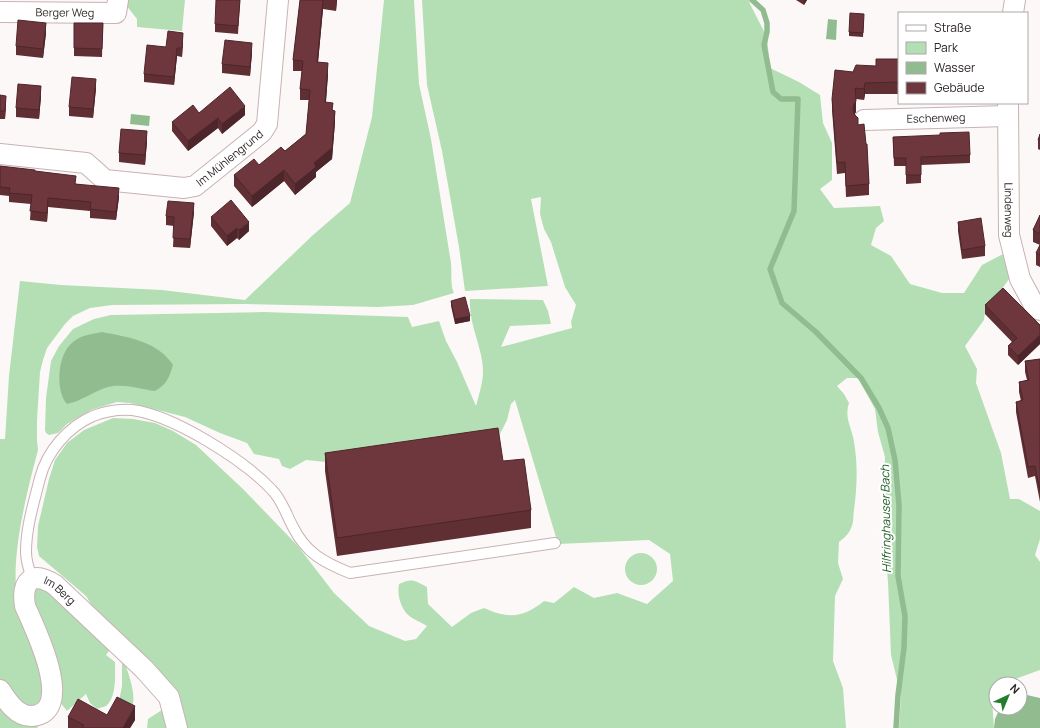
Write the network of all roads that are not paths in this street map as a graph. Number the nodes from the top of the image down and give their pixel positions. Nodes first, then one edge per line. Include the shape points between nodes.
1 (118, 0) edge
2 (278, 0) edge
3 (1015, 0) edge
4 (0, 12) edge
5 (1013, 12) edge
6 (1008, 109) edge
7 (864, 120) dead end
8 (0, 154) edge
9 (1040, 310) edge
10 (555, 543) dead end
11 (32, 578) junction
12 (0, 690) edge
13 (177, 728) edge

1 - 4 street, Berger Weg via 116,13
2 - 8 street, Im Mühlengrund via 267,124 262,132 195,186 184,188 105,180 86,163
3 - 5 street
6 - 7 street, Eschenweg
6 - 9 street, Lindenweg via 1009,235 1020,279 1033,303
10 - 11 lane via 350,573 308,550 273,490 234,458 195,433 171,422 133,410 116,410 98,414 76,425 48,456 29,524 26,552
11 - 12 street, Im Berg via 24,591 25,606 47,660 53,685 51,701 42,712 35,716 27,716 17,711
11 - 13 street, Im Berg via 46,579 55,584 144,669 169,697

